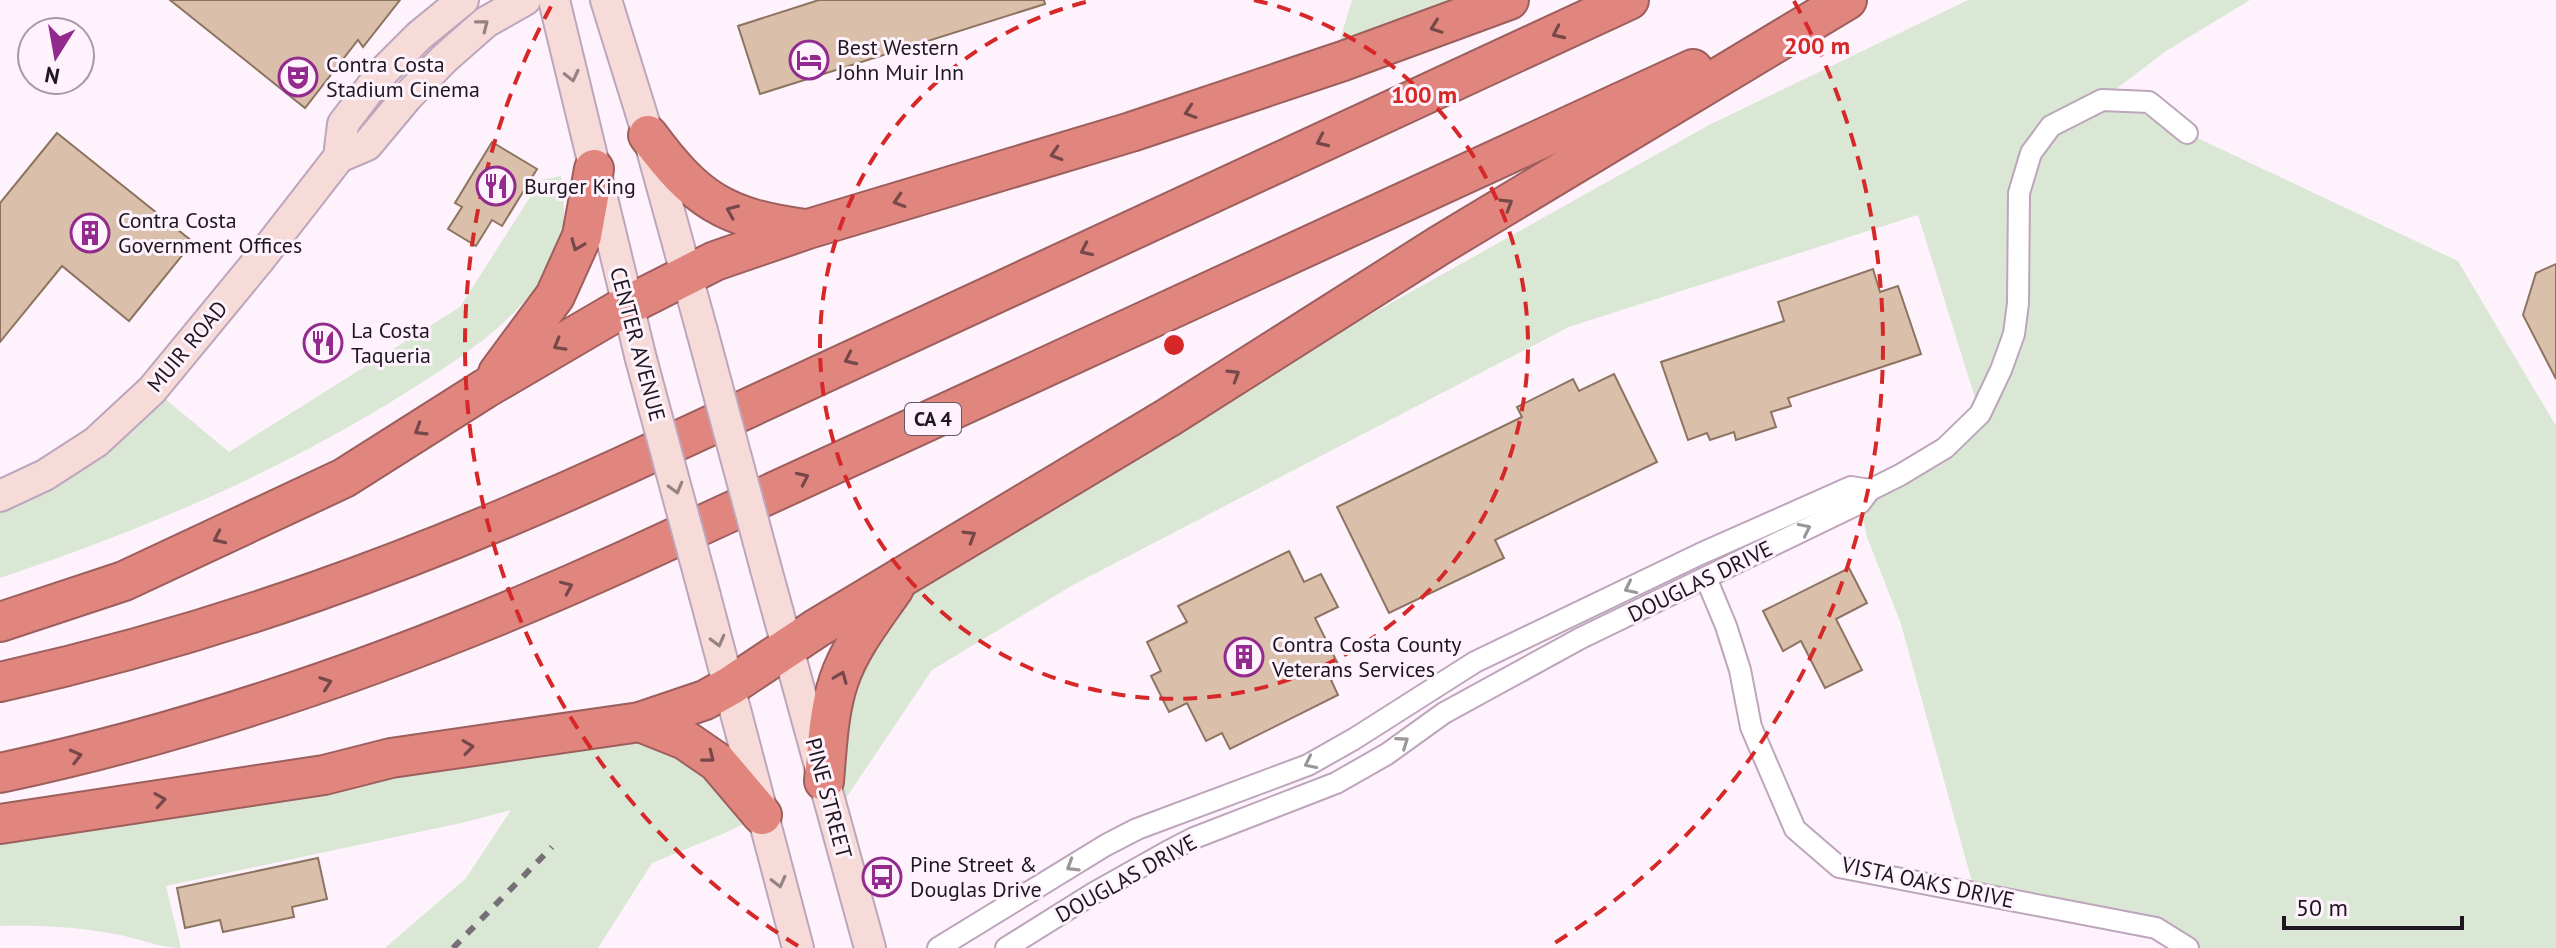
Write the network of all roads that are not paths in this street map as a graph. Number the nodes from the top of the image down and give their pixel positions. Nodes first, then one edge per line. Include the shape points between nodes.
1 (463, 0) edge
2 (525, 0) edge
3 (554, 0) edge
4 (606, 0) edge
5 (1509, 0) edge
6 (1629, 0) edge
7 (1844, 0) edge
8 (2187, 133) dead end
9 (648, 135) junction
10 (339, 157) junction
11 (594, 169) junction
12 (808, 229) junction
13 (686, 274) junction
14 (626, 306) junction
15 (486, 388) junction
16 (1870, 490) junction
17 (0, 496) edge
18 (903, 576) junction
19 (1706, 578) junction
20 (0, 622) edge
21 (788, 648) junction
22 (0, 682) edge
23 (730, 686) junction
24 (640, 722) junction
25 (0, 773) edge
26 (824, 781) junction
27 (762, 815) junction
28 (0, 824) edge
29 (1019, 945) edge
30 (798, 948) edge
31 (870, 948) edge
32 (938, 948) edge
33 (2188, 948) edge

1 - 10 street, MUIR ROAD via 381,74 343,124
10 -> 2 street, MUIR ROAD via 367,145 445,58 486,22
3 -> 11 street, CENTER AVENUE
4 - 9 street
5 -> 12 highway via 1131,132
6 -> 22 highway via 469,535 266,610
18 -> 7 highway
25 -> 7 highway, CA 4 via 267,703 525,606
8 - 16 street, DOUGLAS DRIVE via 2149,102 2102,100 2051,126 2031,153 2019,193 2014,334 1980,414 1945,448
12 -> 9 highway via 772,224 712,202 690,186
9 - 13 street
10 - 17 street, MUIR ROAD via 152,390 96,442
11 - 14 street, CENTER AVENUE
11 -> 15 highway via 582,236 555,296
12 - 13 highway
13 - 14 highway
13 - 21 street, bridge
14 -> 15 highway
14 -> 23 street, CENTER AVENUE, bridge
15 -> 20 highway via 344,478 290,505 124,581
19 -> 16 street, DOUGLAS DRIVE via 1860,503
16 -> 32 street, DOUGLAS DRIVE via 1851,487 1475,662 1308,765 1106,845
18 - 21 highway
26 -> 18 highway via 839,680
29 -> 19 street, DOUGLAS DRIVE via 1094,893 1167,852 1336,783 1485,690
19 - 33 street, VISTA OAKS DRIVE via 1740,670 1751,727 1795,829 1839,867 2156,928
21 - 23 highway
21 - 26 street, PINE STREET
23 - 24 highway
23 - 27 street
24 -> 27 highway via 685,740 717,762
28 -> 24 highway
26 - 31 street, PINE STREET
27 -> 30 street

